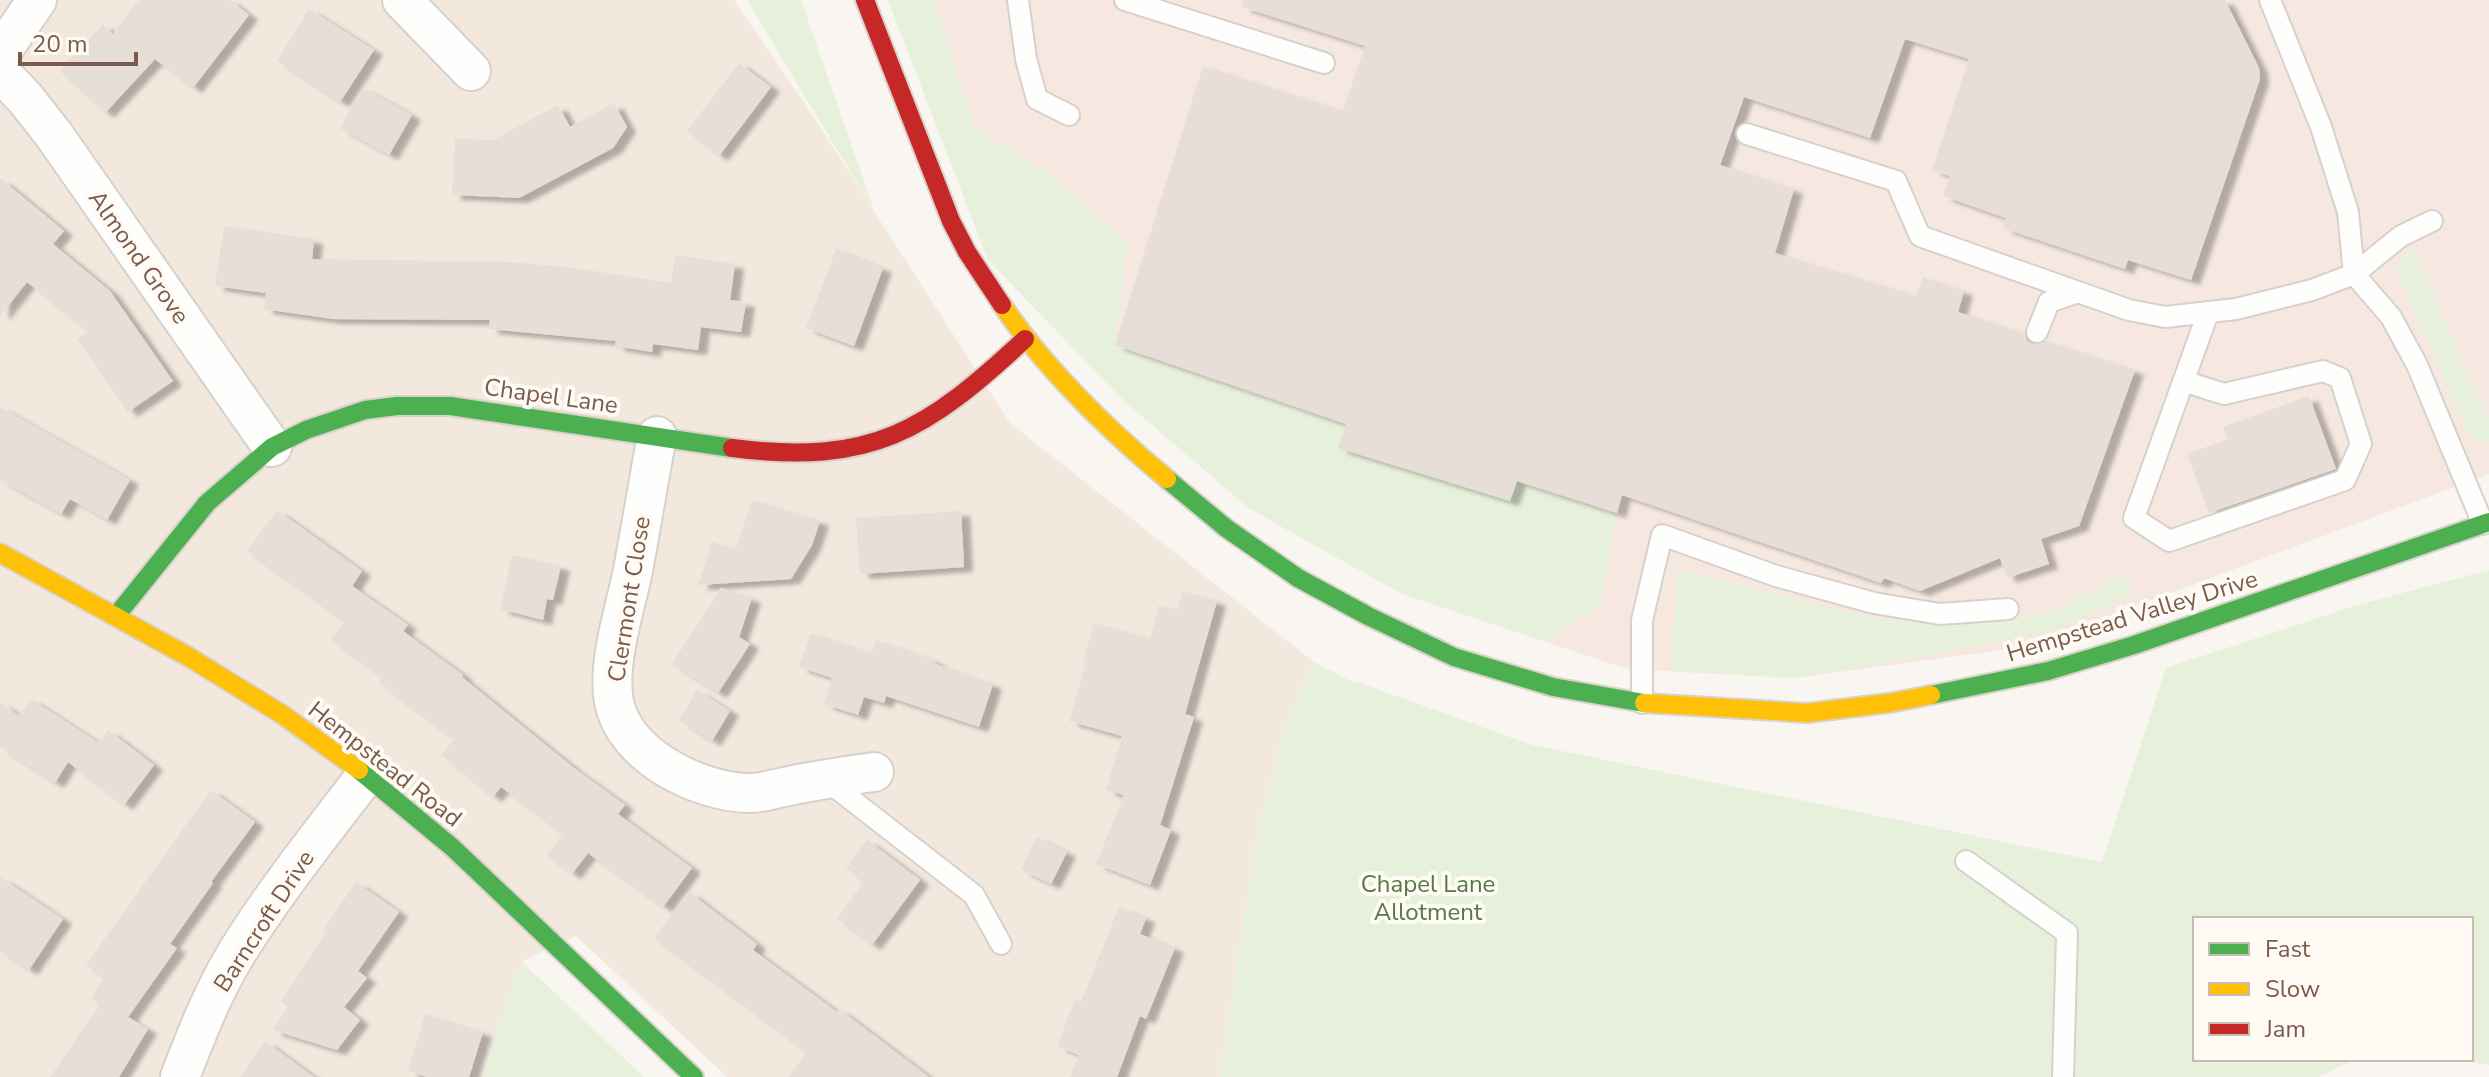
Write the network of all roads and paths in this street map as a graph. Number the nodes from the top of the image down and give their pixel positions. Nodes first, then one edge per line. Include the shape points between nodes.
1 (37, 0) edge
2 (402, 0) edge
3 (865, 0) edge
4 (1018, 0) edge
5 (1125, 0) edge
6 (2270, 0) edge
7 (0, 54) edge
8 (1324, 63) dead end
9 (471, 71) dead end
10 (0, 72) edge
11 (1069, 115) dead end
12 (1747, 134) dead end
13 (2432, 221) dead end
14 (2354, 274) junction
15 (2078, 292) junction
16 (2208, 313) junction
17 (2037, 332) dead end
18 (1025, 339) junction
19 (2183, 381) junction
20 (657, 436) junction
21 (272, 447) junction
22 (2486, 523) edge
23 (0, 553) edge
24 (2008, 609) dead end
25 (116, 616) junction
26 (1642, 703) junction
27 (874, 772) dead end
28 (366, 775) junction
29 (825, 779) junction
30 (1966, 861) dead end
31 (1001, 944) dead end
32 (180, 1077) edge
33 (694, 1077) edge
34 (2063, 1077) edge

1 - 7 street
2 - 9 street
3 - 18 street, Hempstead Valley Drive via 951,221
4 - 11 lane via 1037,99
5 - 8 lane
6 - 14 lane via 2321,127 2348,212
10 - 21 street, Almond Grove via 54,135
12 - 15 lane via 1896,181 1920,236
13 - 14 lane via 2401,236
14 - 16 lane via 2312,290
14 - 22 lane via 2391,317 2417,365
15 - 16 lane via 2165,317
15 - 17 lane via 2049,302
16 - 19 lane
18 - 20 street, Chapel Lane via 931,416 872,444 761,452
18 - 26 street, Hempstead Valley Drive via 1117,437 1226,528 1298,578 1454,657 1553,687
19 - 19 lane via 2224,394 2323,371 2340,378 2361,444 2345,480 2169,541 2134,518
20 - 21 street, Chapel Lane via 488,410 397,406 341,417
20 - 29 street, Clermont Close via 616,650 614,702 624,725 655,760 701,784 749,793
21 - 25 street, Chapel Lane via 207,503
22 - 26 street, Hempstead Valley Drive via 2134,645 1978,687 1807,713
23 - 25 street, Hempstead Road
24 - 26 lane via 1940,614 1874,603 1776,576 1662,535 1642,620
25 - 28 street, Hempstead Road via 283,715
27 - 29 street, Clermont Close
28 - 32 street, Barncroft Drive via 235,956
28 - 33 street, Hempstead Road via 453,848
29 - 31 lane via 974,895
30 - 34 lane via 2067,933

